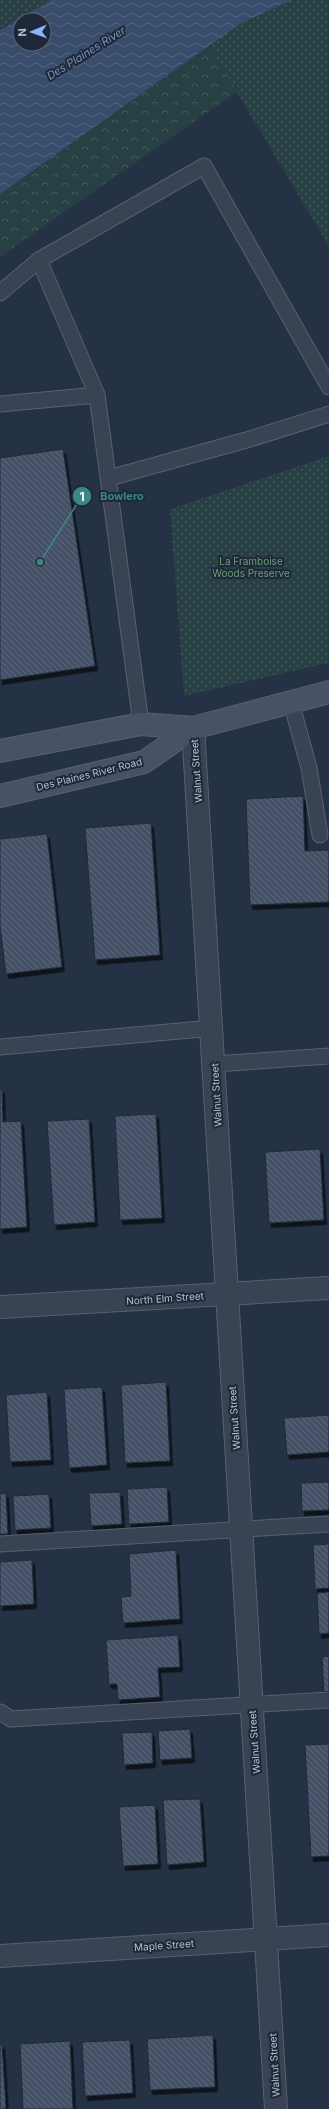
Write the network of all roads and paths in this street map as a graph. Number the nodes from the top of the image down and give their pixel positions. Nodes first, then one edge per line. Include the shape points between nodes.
1 (39, 260) junction
2 (0, 293) edge
3 (329, 387) edge
4 (97, 395) junction
5 (0, 404) edge
6 (329, 414) edge
7 (109, 478) junction
8 (329, 692) edge
9 (291, 702) junction
10 (141, 724) junction
11 (194, 728) junction
12 (0, 751) edge
13 (0, 796) edge
14 (320, 835) dead end
15 (213, 1028) junction
16 (0, 1047) edge
17 (329, 1056) edge
18 (215, 1064) junction
19 (329, 1288) edge
20 (226, 1294) junction
21 (0, 1308) edge
22 (329, 1524) edge
23 (241, 1530) junction
24 (0, 1544) edge
25 (329, 1700) edge
26 (252, 1704) junction
27 (0, 1712) edge
28 (329, 1935) edge
29 (267, 1939) junction
30 (0, 1956) edge
31 (276, 2109) edge

1 - 2 lane
1 - 3 lane via 204,166
1 - 4 lane
4 - 5 lane
4 - 7 lane
6 - 7 lane
7 - 10 lane
8 - 9 main road, Des Plaines River Road
9 - 11 main road, Des Plaines River Road
9 - 14 lane via 309,768
10 - 11 main road, Des Plaines River Road
10 - 12 main road, Des Plaines River Road
11 - 13 main road, Des Plaines River Road via 144,762
11 - 15 street, Walnut Street
15 - 16 lane
15 - 18 street, Walnut Street
17 - 18 lane
18 - 20 street, Walnut Street
19 - 20 street, North Elm Street
20 - 21 street, North Elm Street
20 - 23 street, Walnut Street
22 - 23 lane
23 - 24 lane
23 - 26 street, Walnut Street
25 - 26 lane
26 - 27 lane via 11,1719
26 - 29 street, Walnut Street
28 - 29 street, Maple Street
29 - 30 street, Maple Street
29 - 31 street, Walnut Street

